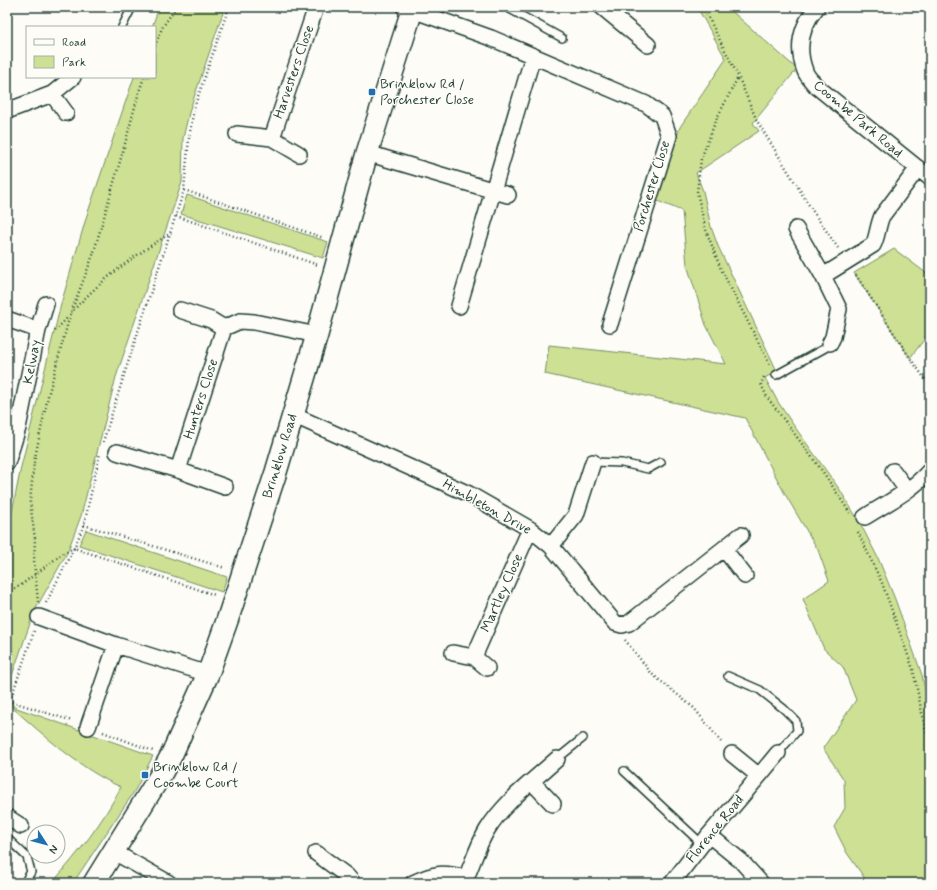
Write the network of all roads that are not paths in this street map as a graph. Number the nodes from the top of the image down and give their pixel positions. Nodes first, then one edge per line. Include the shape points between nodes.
1 (132, 7) edge
2 (316, 7) edge
3 (506, 7) edge
4 (602, 7) edge
5 (817, 7) edge
6 (409, 8) edge
7 (122, 26) edge
8 (562, 38) dead end
9 (648, 45) dead end
10 (533, 56) junction
11 (72, 78) edge
12 (52, 94) junction
13 (7, 111) edge
14 (66, 113) dead end
15 (237, 134) dead end
16 (272, 138) junction
17 (367, 153) junction
18 (299, 154) dead end
19 (918, 168) junction
20 (930, 178) edge
21 (493, 191) junction
22 (508, 195) dead end
23 (796, 229) dead end
24 (823, 276) junction
25 (46, 304) dead end
26 (460, 306) dead end
27 (180, 310) dead end
28 (7, 319) edge
29 (610, 324) dead end
30 (224, 328) junction
31 (38, 330) junction
32 (317, 335) junction
33 (830, 343) joint
34 (776, 375) dead end
35 (293, 415) junction
36 (117, 452) dead end
37 (593, 462) joint
38 (661, 462) dead end
39 (7, 463) edge
40 (178, 470) junction
41 (930, 470) edge
42 (893, 471) dead end
43 (225, 487) dead end
44 (907, 490) junction
45 (859, 521) road end
46 (530, 528) junction
47 (741, 535) dead end
48 (551, 546) junction
49 (724, 549) junction
50 (745, 576) dead end
51 (39, 617) road end
52 (116, 645) junction
53 (453, 653) dead end
54 (474, 657) junction
55 (487, 668) dead end
56 (208, 674) junction
57 (728, 676) dead end
58 (88, 727) road end
59 (583, 738) dead end
60 (778, 753) joint
61 (732, 754) road end
62 (557, 759) joint
63 (624, 770) dead end
64 (759, 776) junction
65 (532, 782) junction
66 (553, 804) dead end
67 (7, 818) edge
68 (21, 826) dead end
69 (7, 838) edge
70 (706, 840) junction
71 (114, 852) junction
72 (316, 853) dead end
73 (471, 881) edge
74 (24, 883) edge
75 (94, 883) edge
76 (169, 883) edge
77 (353, 883) edge
78 (413, 883) edge
79 (672, 883) edge
80 (761, 883) edge

1 - 7 lane
2 - 16 street, Harvesters Close
3 - 8 lane
4 - 9 street
5 - 19 street, Coombe Park Road via 809,17 801,37 805,73 816,86
6 - 10 street, Porchester Close
6 - 17 main road, Brinklow Road
10 - 21 street
10 - 29 street, Porchester Close via 646,104 662,116 668,136
11 - 12 street
12 - 13 street
12 - 14 street
15 - 16 street, Harvesters Close
16 - 18 street, Harvesters Close
17 - 21 street
17 - 32 main road, Brinklow Road
19 - 20 street, Coombe Park Road
19 - 24 street via 882,216 873,245
21 - 22 street
21 - 26 street
23 - 24 street
24 - 33 street via 840,308
25 - 31 street, Kelway
27 - 30 street via 211,320
28 - 31 street, Kelway
30 - 32 street via 240,321 254,322
30 - 40 street, Hunters Close
31 - 39 street, Kelway via 18,428
32 - 35 main road, Brinklow Road
33 - 34 lane
35 - 46 street, Himbleton Drive via 469,494
35 - 56 main road, Brinklow Road via 243,574
36 - 40 street
37 - 38 lane via 622,463 648,469
37 - 48 street via 576,516
40 - 43 street
41 - 44 street
42 - 44 street
44 - 45 street
46 - 48 street, Himbleton Drive
46 - 54 street, Martley Close
47 - 49 street
48 - 49 street, Himbleton Drive via 616,623 622,626
49 - 50 street
51 - 52 street
52 - 56 street
52 - 58 street
53 - 54 street
54 - 55 street
56 - 71 main road, Brinklow Road via 171,756
57 - 60 lane via 760,690 796,721 797,731
59 - 62 lane
60 - 64 street, Florence Road
61 - 64 street
62 - 65 street
63 - 70 lane
64 - 70 street, Florence Road
65 - 66 street
65 - 73 street via 498,815 487,830
67 - 68 street
69 - 74 lane via 27,857 31,872
70 - 79 street, Florence Road
70 - 80 street via 741,861
71 - 75 main road, Brinklow Road
71 - 76 street
72 - 77 street
73 - 78 street via 448,874 431,876

